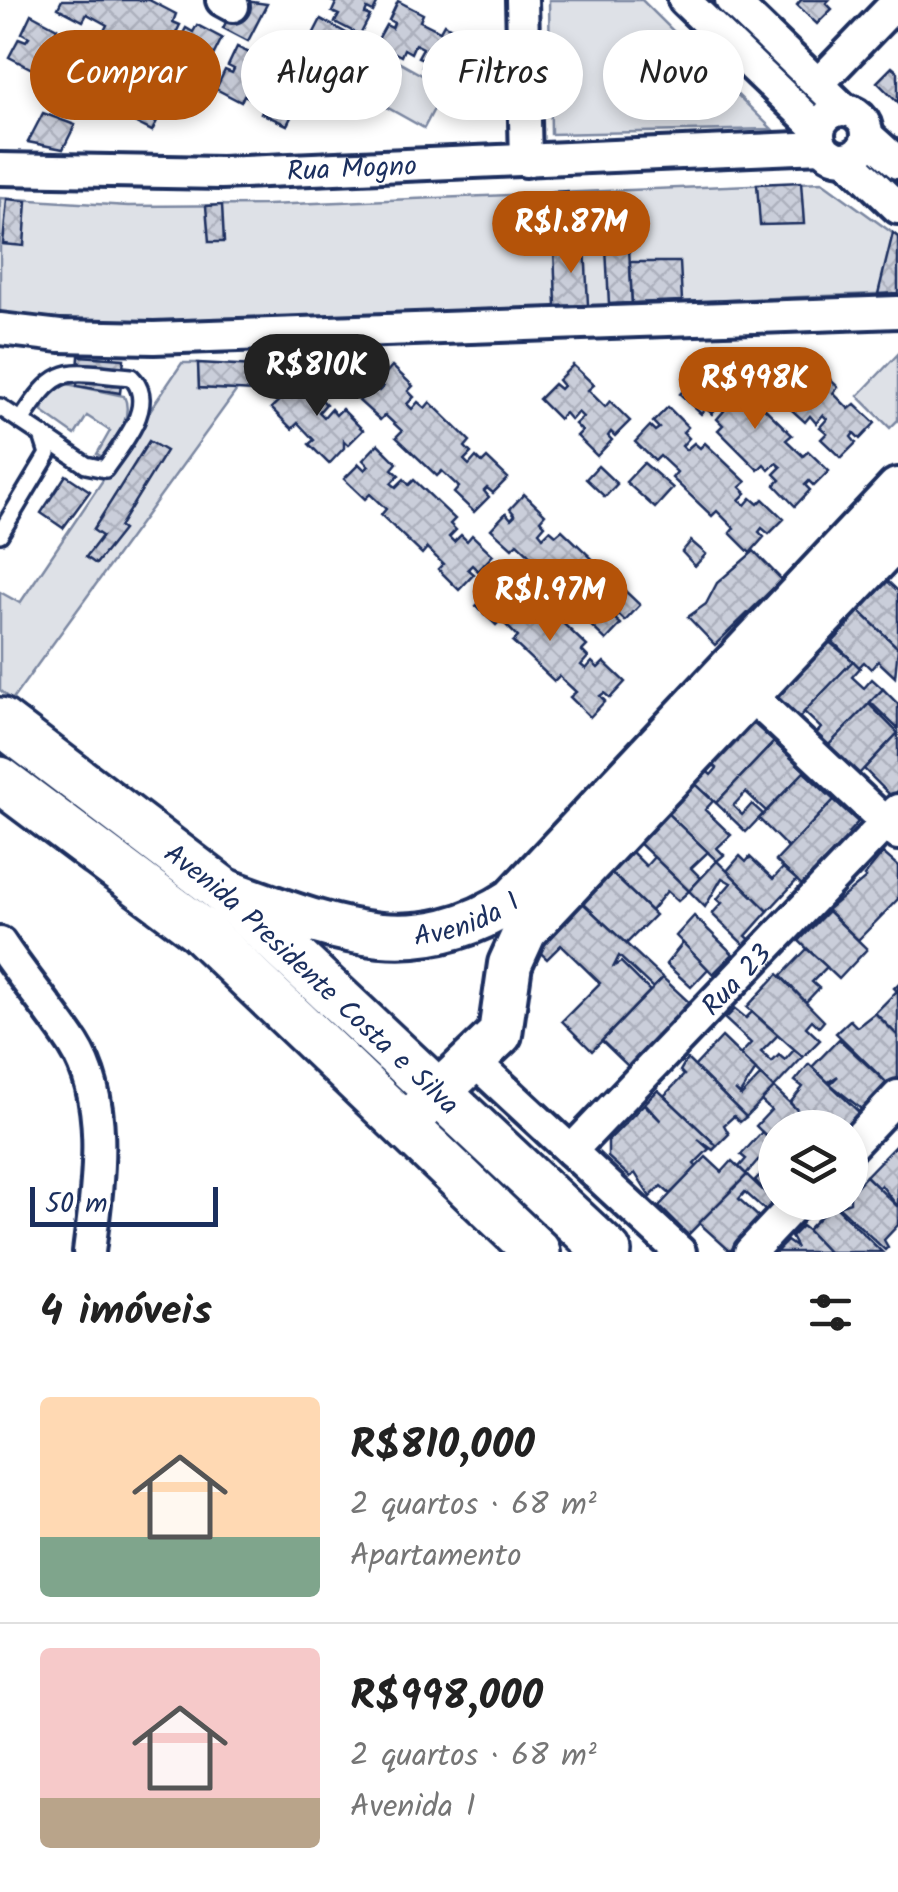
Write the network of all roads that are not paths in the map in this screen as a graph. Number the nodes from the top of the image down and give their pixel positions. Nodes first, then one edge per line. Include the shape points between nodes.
1 (522, 0) edge
2 (684, 0) edge
3 (731, 0) edge
4 (898, 1) edge
5 (818, 84) junction
6 (845, 110) junction
7 (868, 136) junction
8 (830, 145) junction
9 (526, 161) junction
10 (898, 163) edge
11 (0, 169) edge
12 (898, 208) edge
13 (898, 312) edge
14 (0, 329) edge
15 (0, 407) edge
16 (22, 422) junction
17 (42, 435) junction
18 (898, 490) edge
19 (0, 534) edge
20 (898, 536) edge
21 (752, 696) junction
22 (0, 721) edge
23 (665, 762) junction
24 (0, 780) edge
25 (894, 822) edge
26 (221, 889) junction
27 (0, 943) edge
28 (475, 1062) junction
29 (438, 1088) junction
30 (898, 1096) edge
31 (406, 1124) junction
32 (868, 1128) edge
33 (572, 1151) junction
34 (780, 1220) edge
35 (90, 1252) edge
36 (537, 1252) edge
37 (608, 1252) edge
38 (680, 1252) edge
39 (750, 1252) edge

1 - 9 street
2 - 8 street
3 - 5 street
4 - 5 street
5 - 6 street
6 - 7 street via 861,117
6 - 8 street via 828,116
7 - 8 street via 862,151
7 - 10 street
8 - 9 street, Rua Mogno
8 - 12 street
9 - 11 street, Rua Mogno via 221,173
13 - 14 street via 154,338
15 - 16 lane
16 - 17 lane
16 - 17 lane via 43,386 66,372 139,384 143,398 132,428 105,469 86,465
17 - 19 lane via 44,468
18 - 23 street, Avenida I
20 - 21 street, Avenida I
21 - 23 street, Avenida I
21 - 25 street
22 - 26 main road, Avenida Presidente Costa e Silva
23 - 26 street, Avenida I via 513,900 437,936 406,939 336,928
23 - 28 street, Avenida I via 525,930 510,964 500,1034
24 - 31 main road, Avenida Presidente Costa e Silva via 200,929
25 - 33 street, Rua 23
26 - 29 main road, Avenida Presidente Costa e Silva
27 - 35 street via 76,1048 88,1079 98,1127
28 - 29 street, Avenida I
28 - 33 street
29 - 31 street, Avenida I
29 - 37 main road, Avenida Presidente Costa e Silva
30 - 32 street
31 - 36 main road, Avenida Presidente Costa e Silva
33 - 38 street
34 - 39 street

